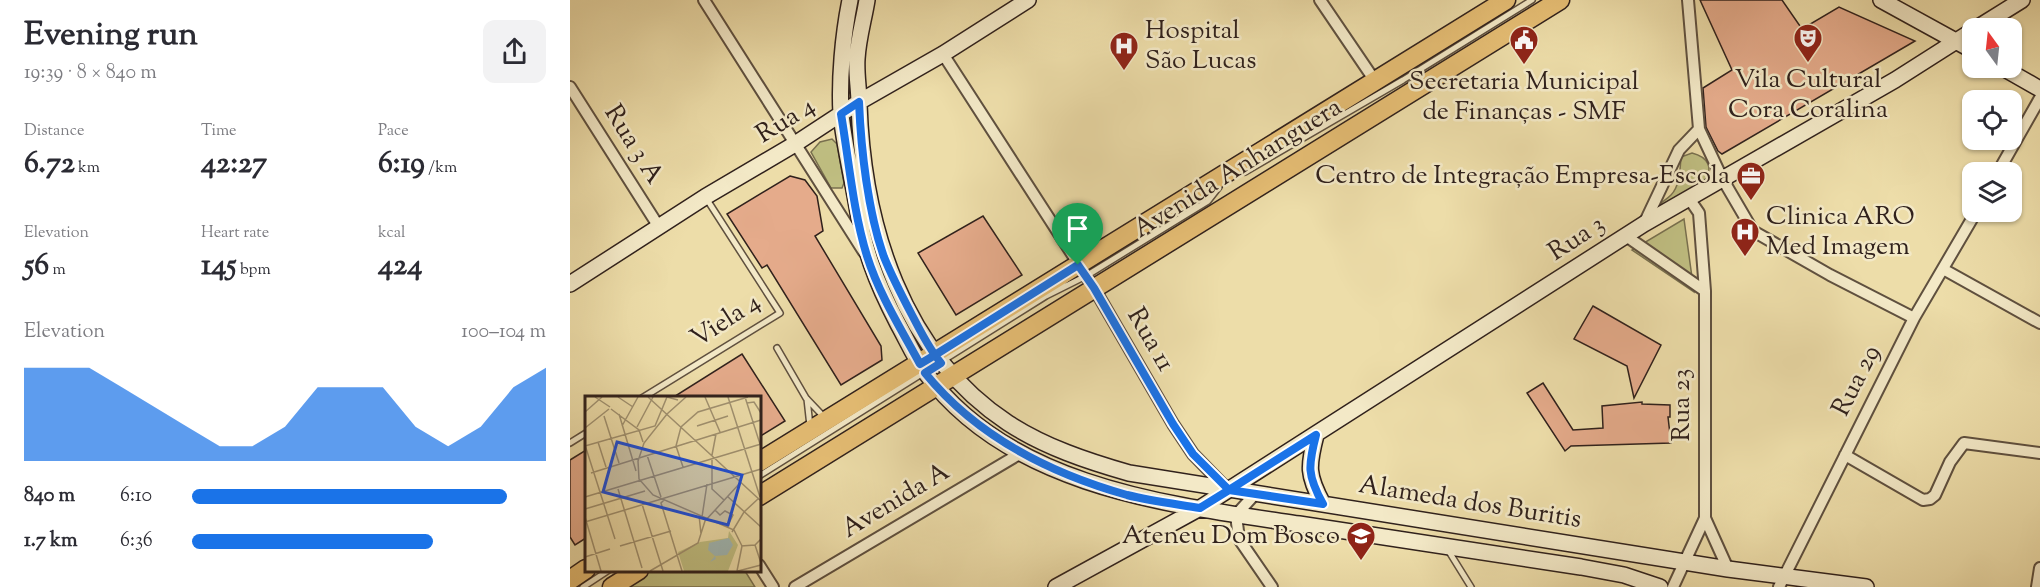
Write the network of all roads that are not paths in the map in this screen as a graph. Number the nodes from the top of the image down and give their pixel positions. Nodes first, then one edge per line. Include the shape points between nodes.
1 (704, 0) edge
2 (850, 0) edge
3 (867, 0) edge
4 (1028, 0) edge
5 (1320, 0) edge
6 (1506, 0) edge
7 (1532, 0) edge
8 (1560, 0) edge
9 (1688, 0) edge
10 (1881, 0) edge
11 (2022, 0) edge
12 (1993, 18) edge
13 (1962, 38) edge
14 (1957, 41) junction
15 (1962, 44) edge
16 (943, 54) junction
17 (2021, 78) edge
18 (1375, 81) junction
19 (570, 87) edge
20 (2040, 89) edge
21 (2040, 98) edge
22 (859, 102) junction
23 (841, 114) junction
24 (1699, 129) junction
25 (795, 144) junction
26 (2004, 162) edge
27 (1240, 175) dead end
28 (1722, 178) junction
29 (1230, 181) dead end
30 (1220, 187) junction
31 (705, 197) junction
32 (1688, 197) junction
33 (1970, 222) edge
34 (1644, 224) junction
35 (659, 227) junction
36 (1626, 236) junction
37 (867, 257) junction
38 (1943, 269) junction
39 (1085, 274) junction
40 (570, 284) edge
41 (1705, 291) junction
42 (1046, 296) junction
43 (1914, 318) junction
44 (2040, 323) edge
45 (777, 348) dead end
46 (935, 369) junction
47 (645, 396) edge
48 (806, 398) junction
49 (827, 420) junction
50 (811, 430) junction
51 (585, 434) edge
52 (1316, 435) junction
53 (570, 443) edge
54 (1021, 453) junction
55 (2040, 453) edge
56 (1845, 455) junction
57 (760, 461) edge
58 (760, 475) edge
59 (1229, 490) junction
60 (1255, 494) junction
61 (760, 495) edge
62 (1323, 504) junction
63 (1200, 508) junction
64 (1236, 515) junction
65 (1705, 518) junction
66 (1446, 546) junction
67 (1684, 562) junction
68 (760, 566) edge
69 (2040, 568) edge
70 (1728, 569) junction
71 (585, 570) edge
72 (606, 572) edge
73 (636, 572) edge
74 (570, 580) edge
75 (1783, 581) edge
76 (583, 587) edge
77 (612, 587) edge
78 (774, 587) edge
79 (795, 587) edge
80 (1056, 587) edge
81 (1272, 587) edge
82 (1471, 587) edge
83 (1660, 587) edge
84 (1673, 587) edge
85 (1866, 587) edge
86 (2037, 587) edge

1 - 25 street
2 - 23 main road
3 - 22 main road via 857,58
4 - 16 main road, Rua 4
5 - 18 street
6 - 18 main road, Avenida Anhanguera
7 - 27 lane
8 - 39 main road, Avenida Anhanguera
9 - 24 street
10 - 14 main road
11 - 12 main road
13 - 14 main road, Rua 3
14 - 15 main road
14 - 28 main road, Rua 3
16 - 22 main road, Rua 4
16 - 39 street, Rua 11
17 - 20 main road
18 - 39 main road, Avenida Anhanguera
19 - 35 street, Rua 3 A
21 - 26 street
22 - 23 main road, Rua 4
22 - 46 main road via 861,143 882,249
23 - 25 main road, Rua 4
23 - 37 main road
24 - 28 street
24 - 34 street via 1679,150
25 - 31 main road, Rua 4
25 - 37 street
28 - 32 main road, Rua 3
28 - 43 street via 1753,231
29 - 30 lane
30 - 39 lane via 1198,196
30 - 39 lane via 1208,201
31 - 35 main road, Rua 4
31 - 47 lane, Viela 4 via 780,313
32 - 34 main road, Rua 3
32 - 41 street, Rua 23 via 1699,213
33 - 38 street, Rua 29
34 - 36 main road, Rua 3
35 - 40 main road, Rua 4
36 - 41 street
36 - 52 main road, Rua 3
37 - 46 main road via 877,283
38 - 43 street, Rua 29
38 - 44 street
39 - 42 lane
39 - 42 lane
39 - 46 main road, Avenida Anhanguera
39 - 46 main road, Avenida Anhanguera
39 - 59 street, Rua 11 via 1193,454
41 - 65 street, Rua 23
42 - 46 lane
43 - 56 street, Rua 29
45 - 48 lane
46 - 49 main road, Avenida Anhanguera
46 - 54 main road, Alameda dos Buritis via 975,422
46 - 58 lane
46 - 59 main road, Alameda dos Buritis via 1007,422 1081,460 1130,473
46 - 61 main road, Avenida Anhanguera
48 - 49 lane
48 - 50 lane
49 - 50 main road, Avenida Anhanguera
50 - 57 main road, Avenida Anhanguera
51 - 53 lane
52 - 59 main road, Rua 3
52 - 62 main road via 1310,475
54 - 63 main road, Alameda dos Buritis via 1079,480 1129,495
54 - 79 street, Avenida A
55 - 56 street via 1964,443 1935,495 1923,500
56 - 75 street, Rua 29
59 - 60 main road, Alameda dos Buritis
59 - 63 main road, Rua 3
60 - 62 main road, Alameda dos Buritis
60 - 64 street
62 - 67 main road, Alameda dos Buritis
63 - 64 main road, Alameda dos Buritis
63 - 80 main road, Rua 3
64 - 66 main road, Alameda dos Buritis
64 - 81 street via 1239,539
65 - 67 street, Rua 23
65 - 70 street, Rua 23
66 - 82 lane
66 - 83 main road, Alameda dos Buritis via 1624,575
67 - 70 main road, Alameda dos Buritis
67 - 84 street
68 - 78 street
69 - 86 street
70 - 75 main road, Alameda dos Buritis
71 - 74 main road
72 - 76 lane
73 - 77 main road
75 - 85 main road, Alameda dos Buritis

